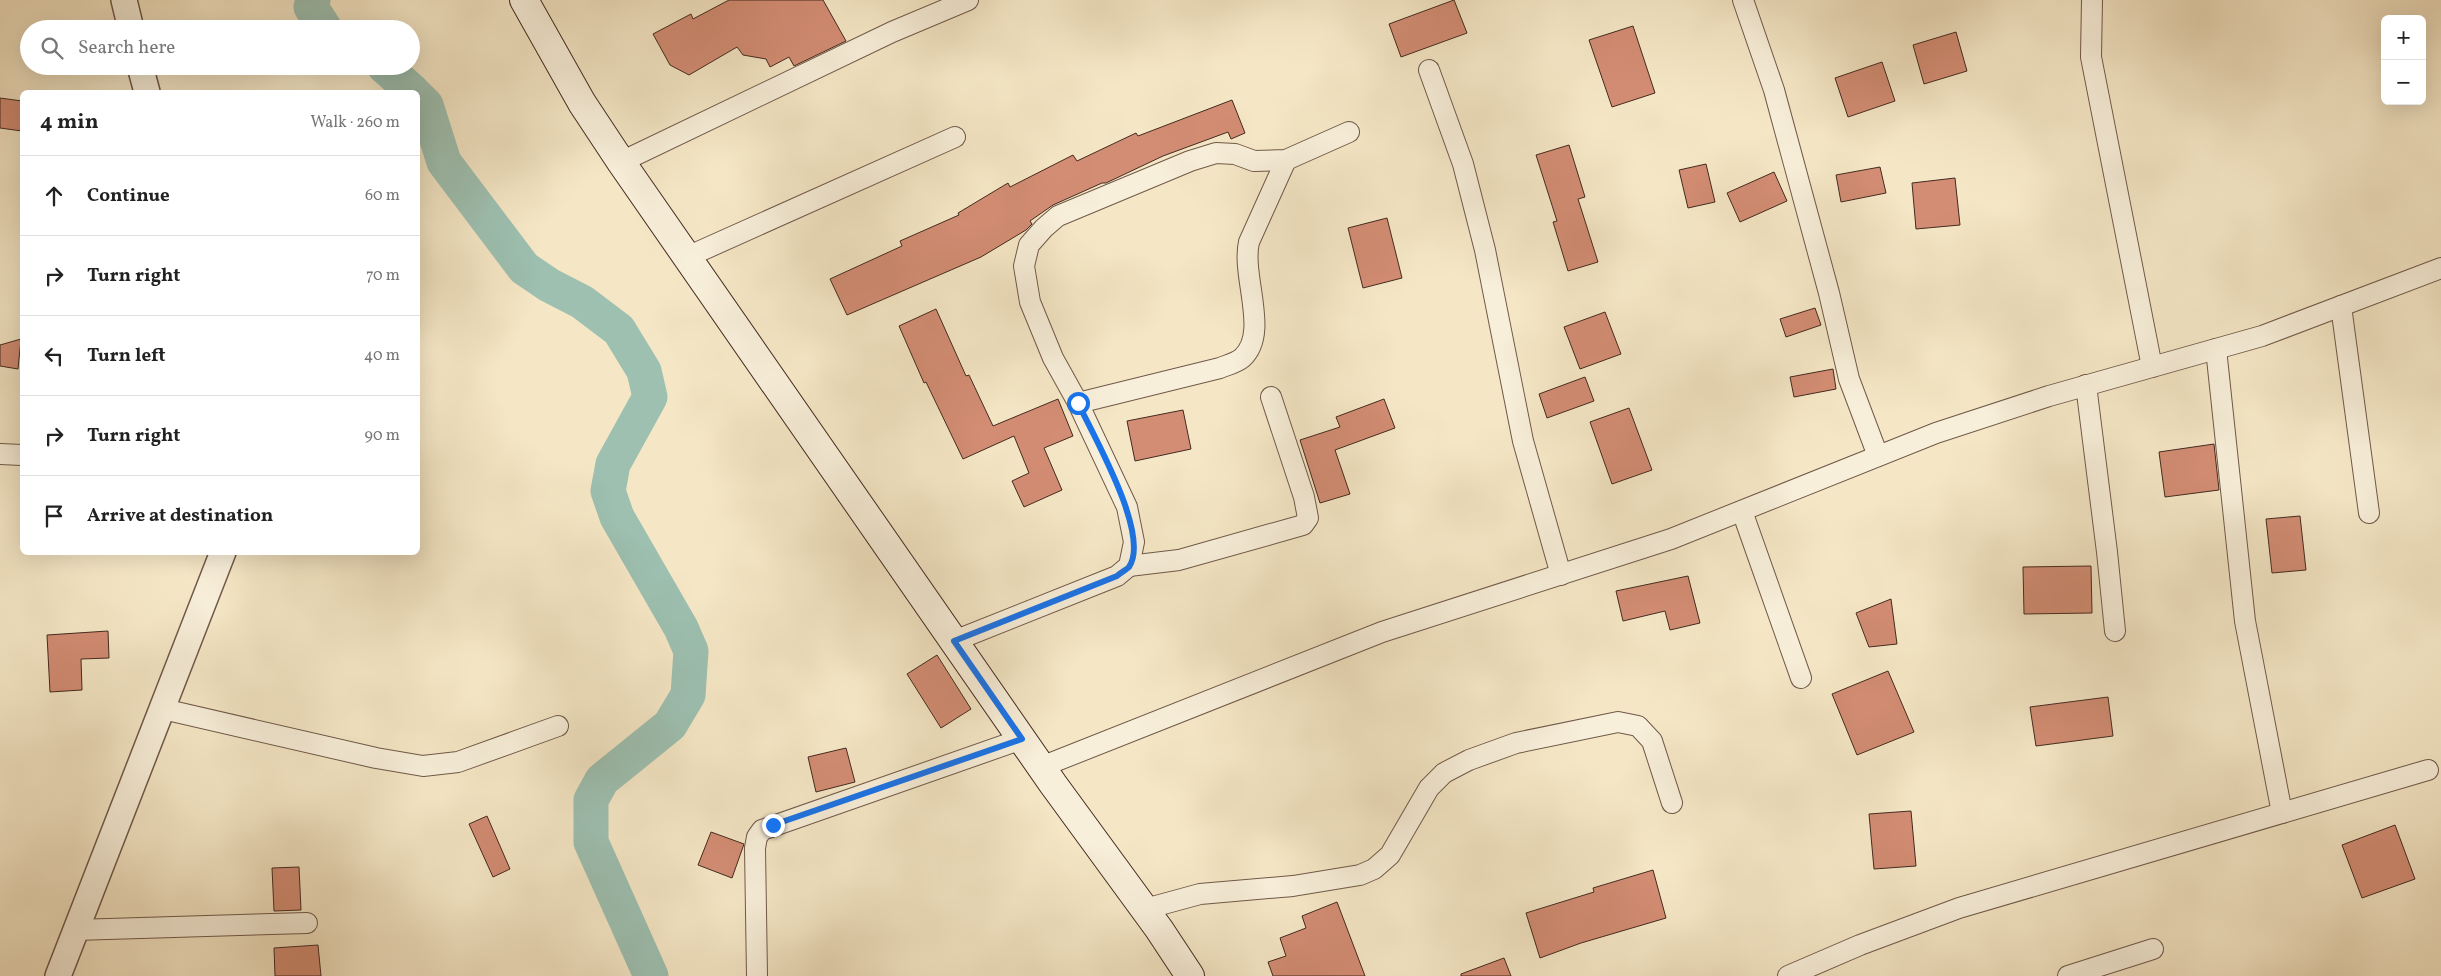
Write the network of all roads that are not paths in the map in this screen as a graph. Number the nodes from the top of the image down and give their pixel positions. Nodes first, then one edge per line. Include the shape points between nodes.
1 (124, 0) edge
2 (524, 0) edge
3 (968, 0) edge
4 (1743, 0) edge
5 (2092, 0) edge
6 (129, 20) edge
7 (1429, 70) dead end
8 (142, 75) edge
9 (146, 90) edge
10 (1349, 132) dead end
11 (956, 138) dead end
12 (1286, 160) junction
13 (621, 162) junction
14 (687, 257) junction
15 (2441, 268) edge
16 (2341, 306) junction
17 (2216, 349) junction
18 (2152, 367) junction
19 (2086, 385) junction
20 (1271, 397) dead end
21 (1078, 403) junction
22 (0, 454) edge
23 (20, 455) edge
24 (1878, 456) junction
25 (1742, 511) junction
26 (2369, 512) dead end
27 (222, 555) edge
28 (1129, 566) junction
29 (1561, 575) junction
30 (2114, 631) dead end
31 (954, 641) junction
32 (1801, 678) dead end
33 (163, 709) junction
34 (558, 726) dead end
35 (1022, 739) junction
36 (1041, 767) junction
37 (2428, 770) dead end
38 (1672, 803) dead end
39 (2282, 813) junction
40 (1145, 909) junction
41 (307, 923) dead end
42 (76, 930) junction
43 (2153, 949) dead end
44 (58, 976) edge
45 (757, 976) edge
46 (1190, 976) edge
47 (1788, 976) edge
48 (2068, 976) edge

1 - 6 street
2 - 13 main road via 582,103
3 - 13 street via 892,32
4 - 24 street via 1776,99 1829,292 1849,380
5 - 18 street via 2091,57
7 - 29 street via 1468,184 1485,250 1523,441
8 - 9 street
10 - 12 street
11 - 14 street
12 - 21 street via 1249,242 1246,256 1255,332 1251,346 1241,359 1220,368
12 - 21 street via 1254,161 1235,154 1216,153 1190,161 1058,216 1034,239 1029,245 1024,266 1030,302 1053,358
13 - 14 main road
14 - 31 main road
15 - 16 street
16 - 17 street via 2262,336
16 - 26 street
17 - 18 street
17 - 39 street via 2245,621
18 - 19 street
19 - 24 street via 1946,430
19 - 30 street
20 - 28 street via 1304,497 1308,518 1303,525 1179,560
21 - 28 street via 1128,507 1134,542
22 - 23 street
24 - 25 street
25 - 29 street via 1671,539
25 - 32 street
27 - 33 street
28 - 31 street via 1117,576
29 - 36 street via 1382,632
31 - 35 main road
33 - 34 street via 423,766 458,762
33 - 42 street
35 - 36 main road
35 - 45 street via 762,830 757,837 756,848
36 - 40 main road
37 - 39 street
38 - 40 street via 1652,741 1638,726 1618,722 1516,743 1468,760 1444,773 1429,788 1390,855 1374,869 1360,875 1293,886 1200,894
39 - 47 street via 1959,908
40 - 46 main road
41 - 42 street
42 - 44 street
43 - 48 street

